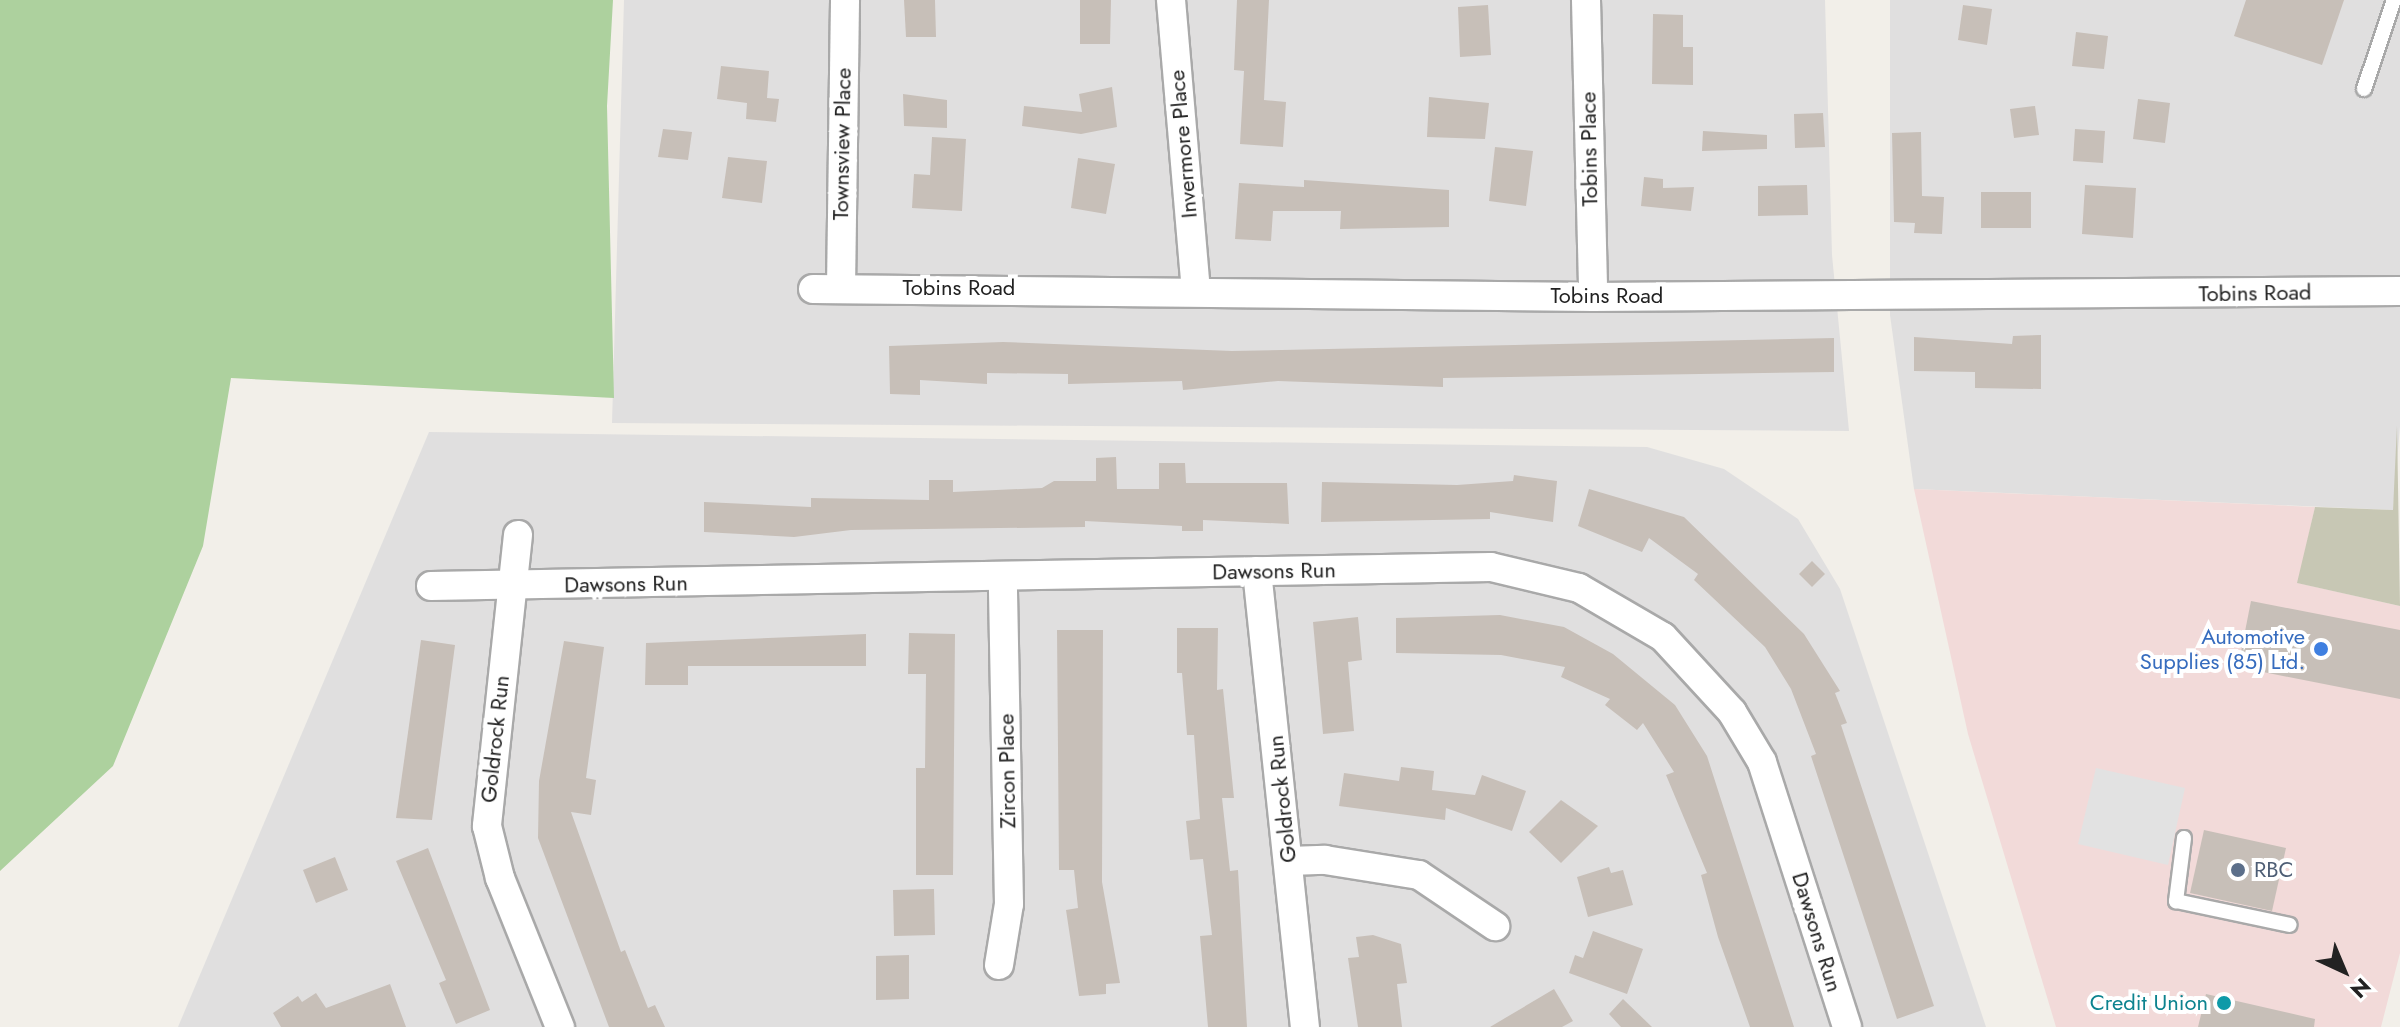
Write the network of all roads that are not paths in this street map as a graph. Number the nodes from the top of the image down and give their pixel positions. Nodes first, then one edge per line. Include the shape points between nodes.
1 (845, 0) edge
2 (1171, 0) edge
3 (1586, 0) edge
4 (2394, 0) edge
5 (2364, 89) dead end
6 (827, 288) joint
7 (1196, 289) junction
8 (2400, 291) edge
9 (1593, 297) junction
10 (518, 535) dead end
11 (1257, 571) junction
12 (1003, 577) junction
13 (431, 586) dead end
14 (513, 586) junction
15 (2184, 838) dead end
16 (1289, 861) junction
17 (2290, 925) dead end
18 (1495, 926) dead end
19 (999, 965) dead end
20 (560, 1027) edge
21 (1305, 1027) edge
22 (1847, 1027) edge

1 - 6 street, Townsview Place
2 - 7 street, Invermore Place
3 - 9 street, Tobins Place
4 - 5 lane
6 - 7 street, Tobins Road
7 - 9 street, Tobins Road
8 - 9 street, Tobins Road
10 - 14 street, Goldrock Run
11 - 12 street, Dawsons Run
11 - 16 street, Goldrock Run
11 - 22 street, Dawsons Run via 1491,567 1579,588 1663,637 1700,671 1762,762
12 - 14 street, Dawsons Run
12 - 19 street, Zircon Place via 1009,904
13 - 14 street, Dawsons Run
14 - 20 street, Goldrock Run via 487,826 500,878
15 - 17 lane via 2176,901
16 - 18 street via 1325,860 1419,875
16 - 21 street, Goldrock Run

